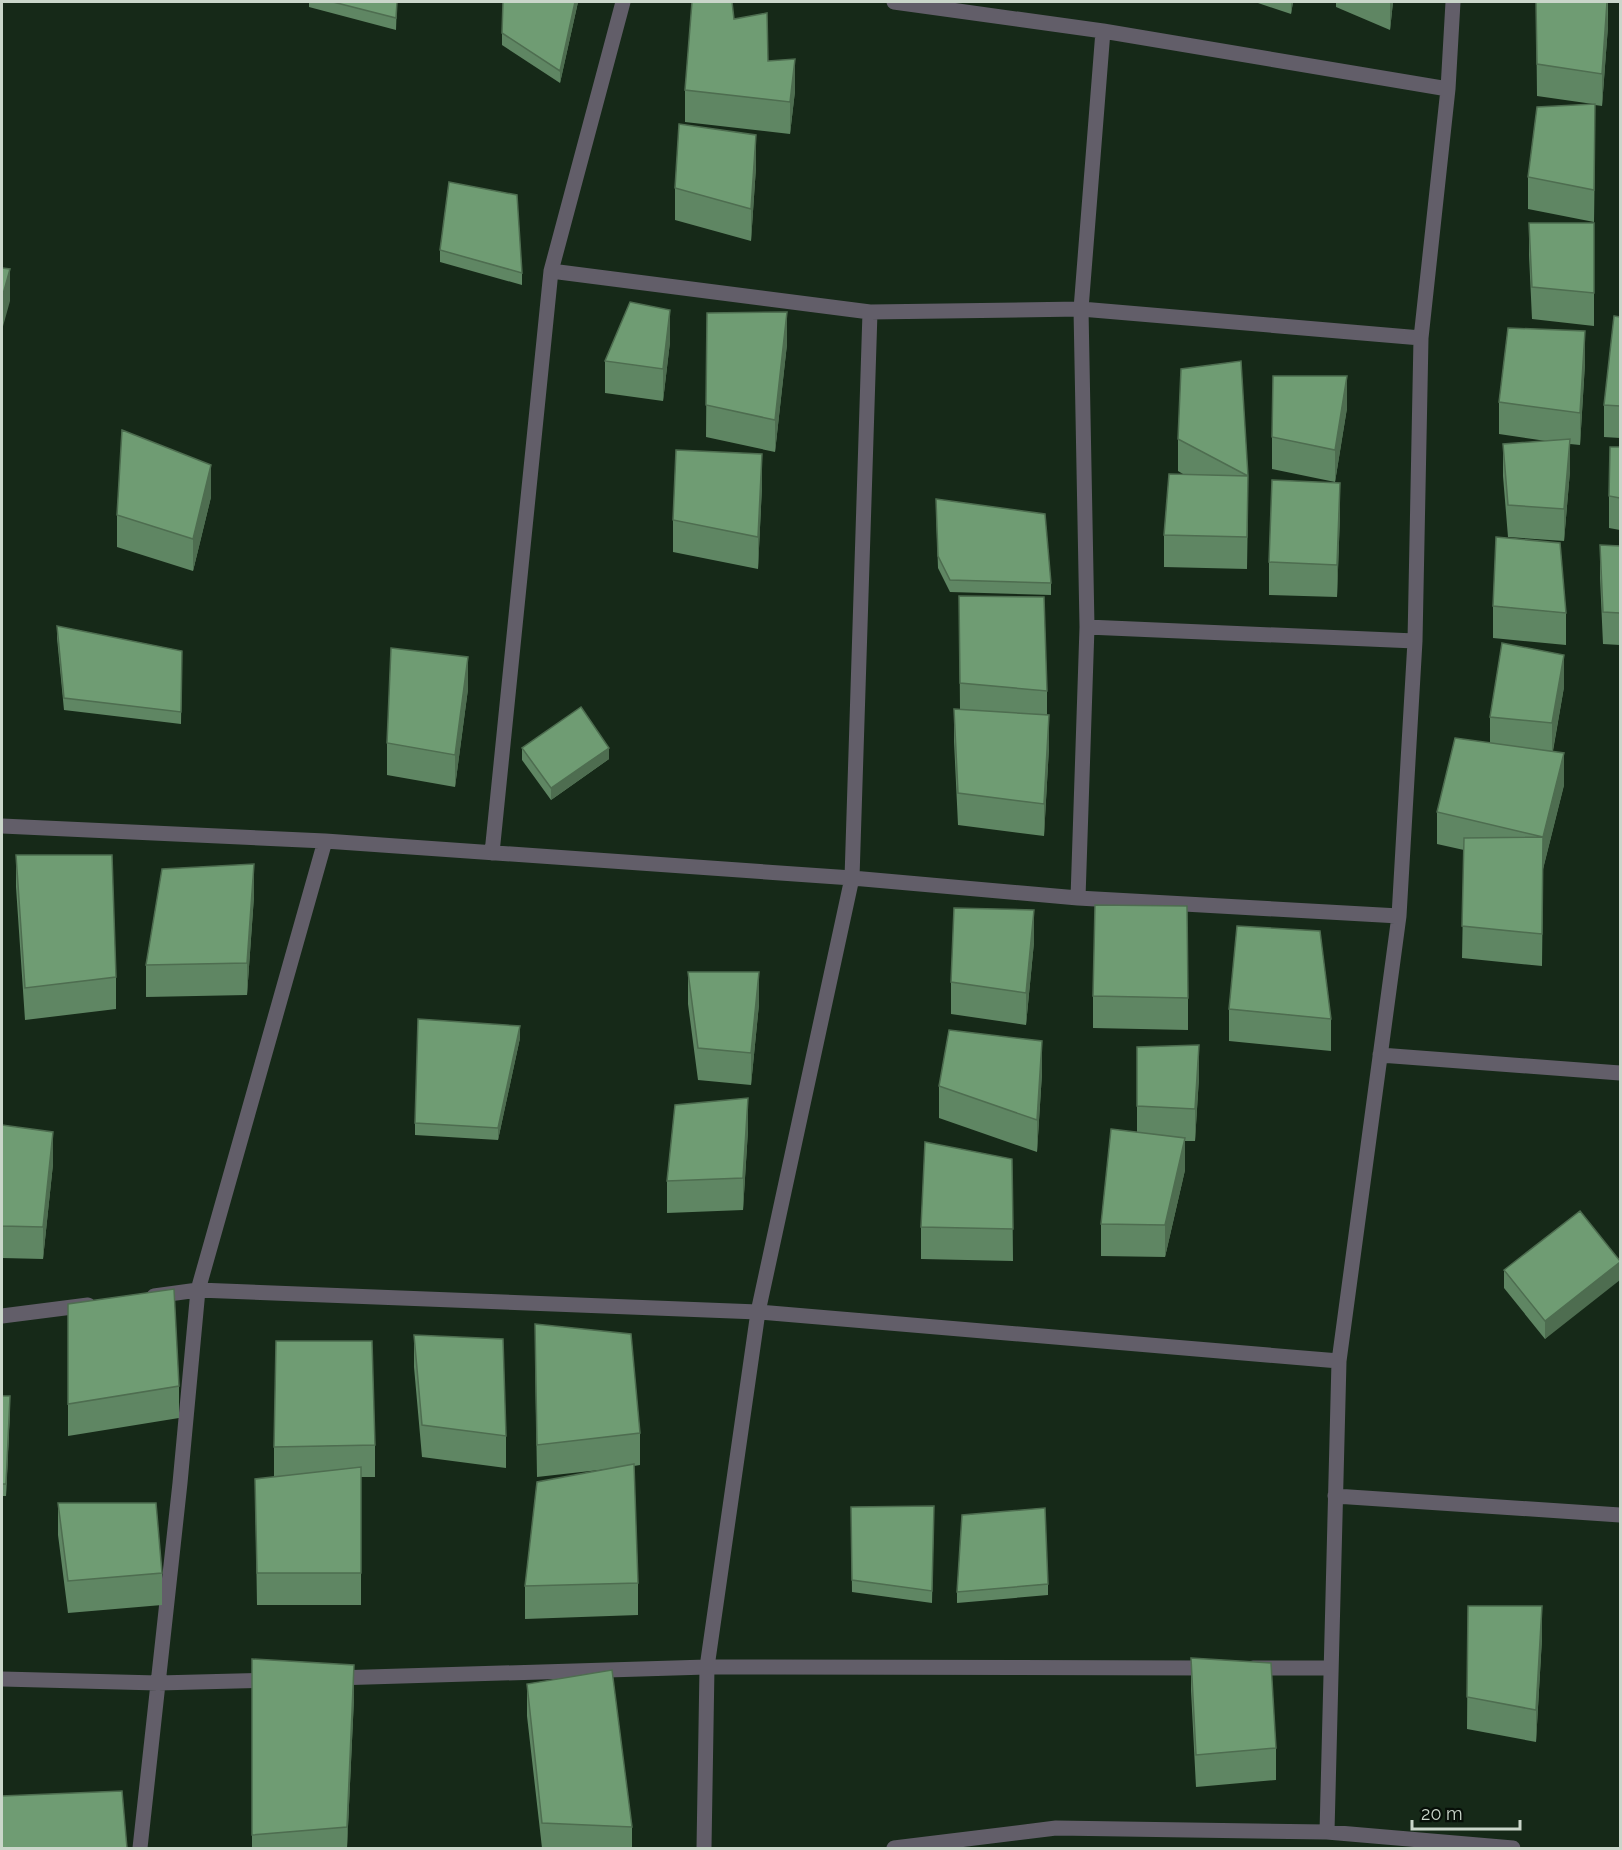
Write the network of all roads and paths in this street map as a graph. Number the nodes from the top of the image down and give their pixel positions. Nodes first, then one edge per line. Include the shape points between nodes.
1 (623, 2) edge
2 (894, 2) edge
3 (1453, 2) edge
4 (1103, 32) junction
5 (1448, 89) junction
6 (550, 271) junction
7 (1081, 309) junction
8 (870, 312) junction
9 (1421, 338) junction
10 (1088, 627) junction
11 (1415, 641) junction
12 (2, 826) edge
13 (325, 841) junction
14 (492, 853) junction
15 (852, 878) junction
16 (1077, 898) junction
17 (1399, 916) junction
18 (1380, 1055) junction
19 (1620, 1073) edge
20 (198, 1290) junction
21 (140, 1298) edge
22 (105, 1303) edge
23 (758, 1312) junction
24 (2, 1316) edge
25 (1339, 1361) junction
26 (1335, 1496) junction
27 (1620, 1515) edge
28 (707, 1667) junction
29 (1331, 1668) junction
30 (325, 1678) edge
31 (2, 1679) edge
32 (289, 1679) edge
33 (158, 1683) junction
34 (1327, 1832) junction
35 (1418, 1845) edge
36 (140, 1848) edge
37 (704, 1848) edge
38 (894, 1848) edge
39 (1513, 1848) edge

1 - 6 street
2 - 4 street
3 - 5 street
4 - 5 street
4 - 7 street
5 - 9 street
6 - 8 street
6 - 14 street
7 - 8 street
7 - 9 street
7 - 10 street
8 - 15 street
9 - 11 street
10 - 11 street
10 - 16 street
11 - 17 street
12 - 13 street
13 - 14 street
13 - 20 street
14 - 15 street
15 - 16 street
15 - 23 street
16 - 17 street
17 - 18 street
18 - 19 street
18 - 25 street
20 - 21 street
20 - 23 street
20 - 33 street
22 - 24 street
23 - 25 street
23 - 28 street
25 - 26 street
26 - 27 street
26 - 29 street
28 - 29 street
28 - 30 street
28 - 37 street
29 - 34 street
31 - 33 street
32 - 33 street
33 - 36 street
34 - 35 street
34 - 38 street via 1056,1828
35 - 39 street

